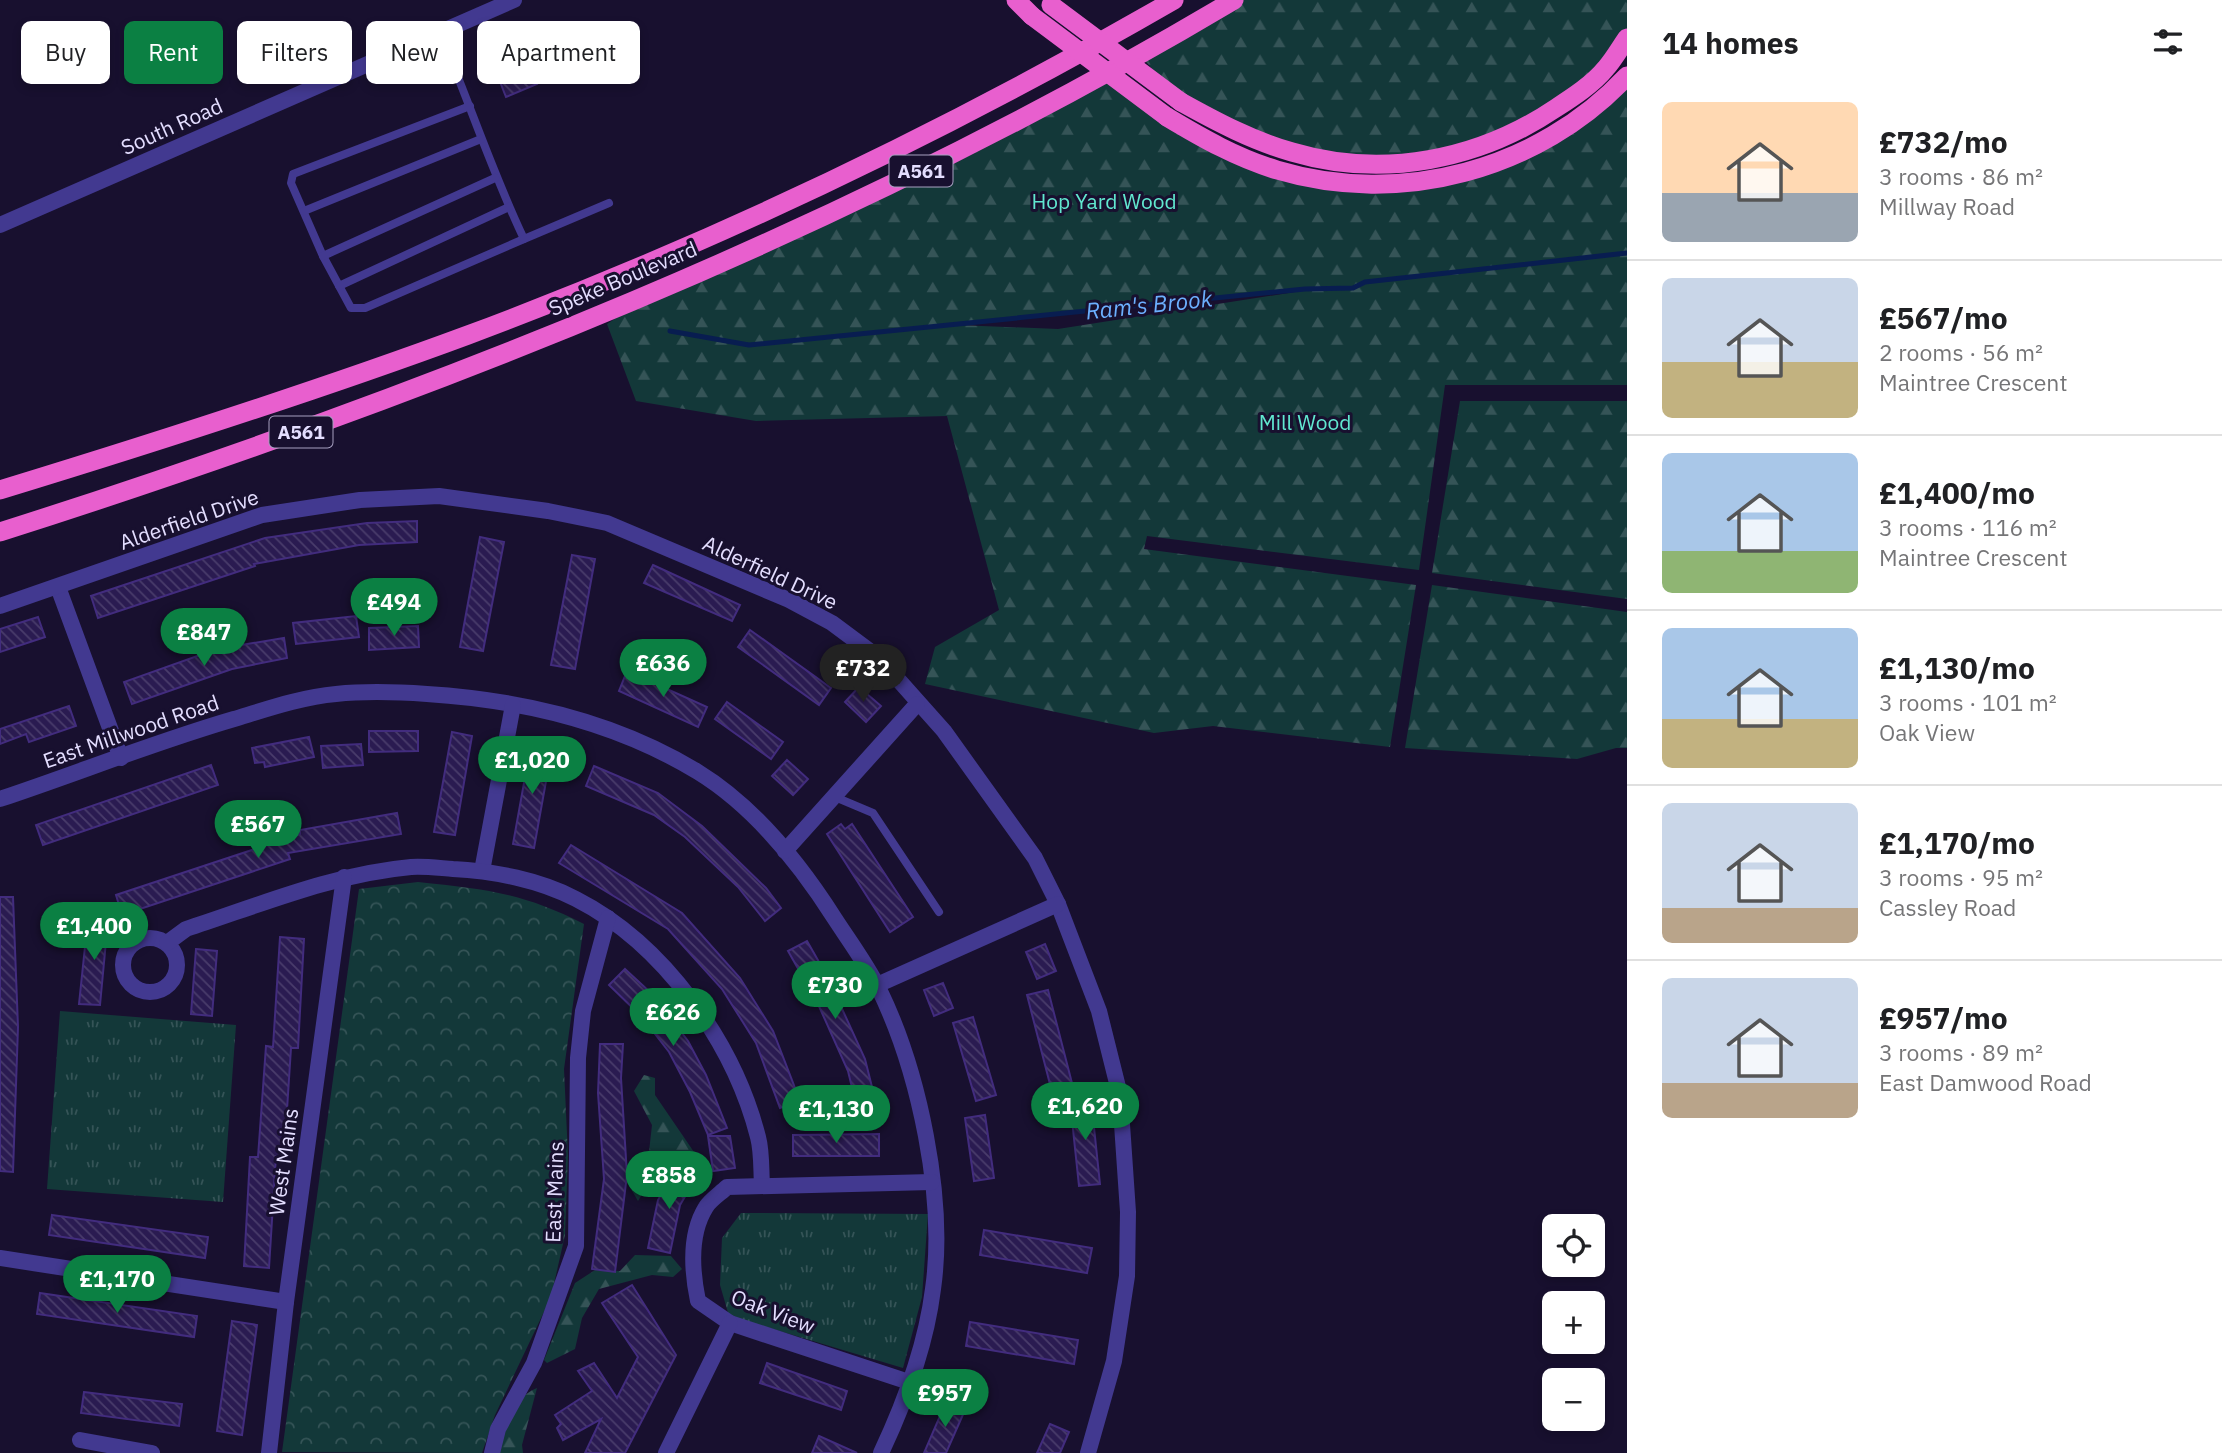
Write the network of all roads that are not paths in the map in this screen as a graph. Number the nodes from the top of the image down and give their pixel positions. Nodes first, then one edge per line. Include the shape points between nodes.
1 (514, 0) edge
2 (1016, 0) edge
3 (1174, 0) edge
4 (1234, 0) edge
5 (1048, 2) edge
6 (463, 23) edge
7 (1627, 38) edge
8 (366, 65) edge
9 (1627, 76) edge
10 (461, 84) edge
11 (470, 106) junction
12 (481, 138) junction
13 (495, 178) junction
14 (609, 203) dead end
15 (509, 207) junction
16 (304, 211) junction
17 (0, 225) edge
18 (524, 239) junction
19 (323, 256) junction
20 (339, 286) junction
21 (0, 490) edge
22 (0, 532) edge
23 (58, 587) junction
24 (0, 606) edge
25 (917, 704) junction
26 (513, 705) junction
27 (121, 758) junction
28 (835, 797) junction
29 (0, 799) edge
30 (785, 851) junction
31 (482, 871) junction
32 (344, 877) junction
33 (1058, 904) junction
34 (939, 912) dead end
35 (608, 918) junction
36 (167, 943) dead end
37 (877, 985) junction
38 (932, 1182) junction
39 (762, 1185) junction
40 (0, 1258) edge
41 (286, 1302) junction
42 (730, 1323) junction
43 (909, 1382) junction
44 (80, 1440) dead end
45 (123, 1451) edge
46 (152, 1453) edge
47 (270, 1453) edge
48 (492, 1453) edge
49 (666, 1453) edge
50 (881, 1453) edge
51 (1088, 1453) edge

1 - 6 street, South Road
2 - 9 highway, bridge via 1167,117 1208,142 1278,170 1346,183 1423,182 1462,174 1533,147 1599,105
3 - 21 highway, Speke Boulevard / A561 via 927,135 587,287 317,388
4 - 22 highway, Speke Boulevard / A561 via 1141,56 896,185 617,307 313,428
5 - 7 highway, bridge via 1181,102 1219,123 1293,153 1367,164 1453,156 1495,142 1572,98 1605,69
8 - 17 street, South Road
10 - 11 lane
11 - 12 lane
11 - 16 lane via 297,170 291,178
12 - 13 lane
12 - 16 lane
13 - 15 lane
13 - 19 lane
14 - 18 lane
15 - 18 lane
15 - 20 lane
16 - 19 lane
18 - 20 lane via 365,308 351,308
19 - 20 lane
23 - 24 street, Alderfield Drive
23 - 25 street, Alderfield Drive via 262,515 360,500 439,496 607,523 789,600 832,623 879,659
23 - 27 street
25 - 28 street
25 - 33 street, Alderfield Drive via 944,731 1035,858
26 - 27 street, East Millwood Road via 423,693 335,694 205,727
26 - 30 street, East Millwood Road via 563,713 634,738 700,773 741,804
26 - 31 street
27 - 29 street, East Millwood Road
28 - 30 street
28 - 34 lane via 873,813
30 - 37 street, East Millwood Road via 814,887
31 - 32 street via 413,867
31 - 35 street via 563,894
32 - 36 street via 186,929
32 - 41 street, West Mains
33 - 37 street
33 - 51 street, Alderfield Drive via 1099,1011 1120,1094 1129,1212 1127,1276 1114,1361
35 - 39 street via 693,1000 728,1055 759,1139
35 - 48 street, East Mains via 583,1011 578,1058 576,1247 534,1363 498,1429
37 - 38 street, East Millwood Road via 919,1099
38 - 39 street, Oak View
38 - 43 street, East Millwood Road via 936,1223 933,1288
39 - 42 street, Oak View via 727,1187 706,1206 695,1240 692,1273 698,1301
40 - 41 street
41 - 47 street, West Mains
42 - 43 street, Oak View
42 - 49 street
43 - 50 street, East Millwood Road
44 - 45 street
45 - 46 street

